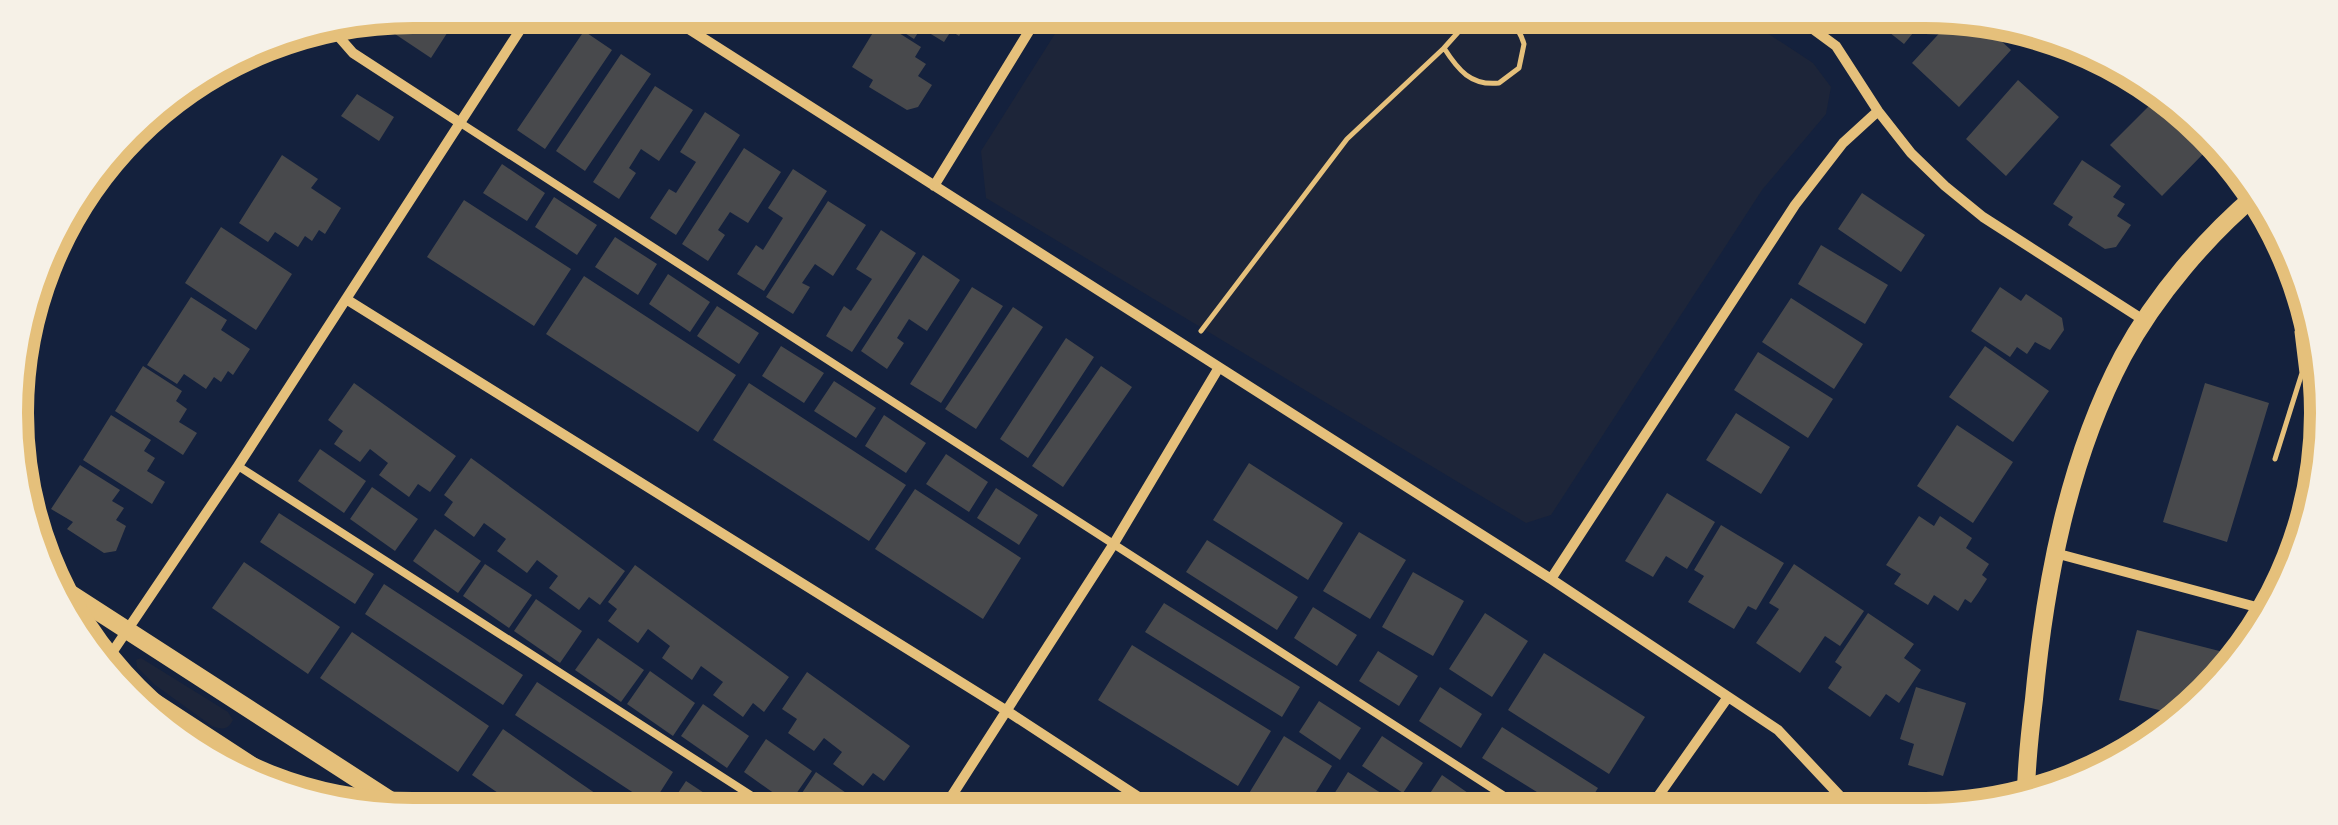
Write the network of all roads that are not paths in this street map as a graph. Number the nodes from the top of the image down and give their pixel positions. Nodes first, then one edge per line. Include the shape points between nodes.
1 (521, 28) edge
2 (687, 28) edge
3 (1031, 28) edge
4 (1812, 28) edge
5 (340, 35) edge
6 (1878, 111) junction
7 (458, 122) junction
8 (934, 186) junction
9 (2248, 203) edge
10 (346, 299) junction
11 (2145, 321) junction
12 (1218, 368) junction
13 (238, 466) junction
14 (1113, 545) junction
15 (2055, 553) junction
16 (1551, 579) junction
17 (73, 595) edge
18 (2258, 607) edge
19 (128, 630) junction
20 (112, 653) edge
21 (1728, 697) junction
22 (1007, 711) junction
23 (183, 722) edge
24 (225, 748) edge
25 (2027, 783) edge
26 (385, 797) edge
27 (755, 798) edge
28 (950, 798) edge
29 (1140, 798) edge
30 (1506, 798) edge
31 (1657, 798) edge
32 (1843, 798) edge

1 - 7 street
2 - 8 street
3 - 8 street
4 - 6 street via 1836,46
5 - 7 street via 353,52
6 - 11 street via 1911,154 1970,206
6 - 16 street via 1843,143 1795,205
7 - 10 street
7 - 14 lane
8 - 12 street
9 - 11 street via 2174,280
10 - 13 street
10 - 22 street
11 - 15 street via 2089,439
12 - 14 street
12 - 16 street
13 - 19 street
13 - 27 lane
14 - 22 street
14 - 30 lane
15 - 18 street
15 - 25 street via 2039,642
16 - 21 street
17 - 19 street
19 - 20 street
19 - 26 street
21 - 31 street
21 - 32 street via 1778,730
22 - 28 street
22 - 29 street
23 - 24 street

